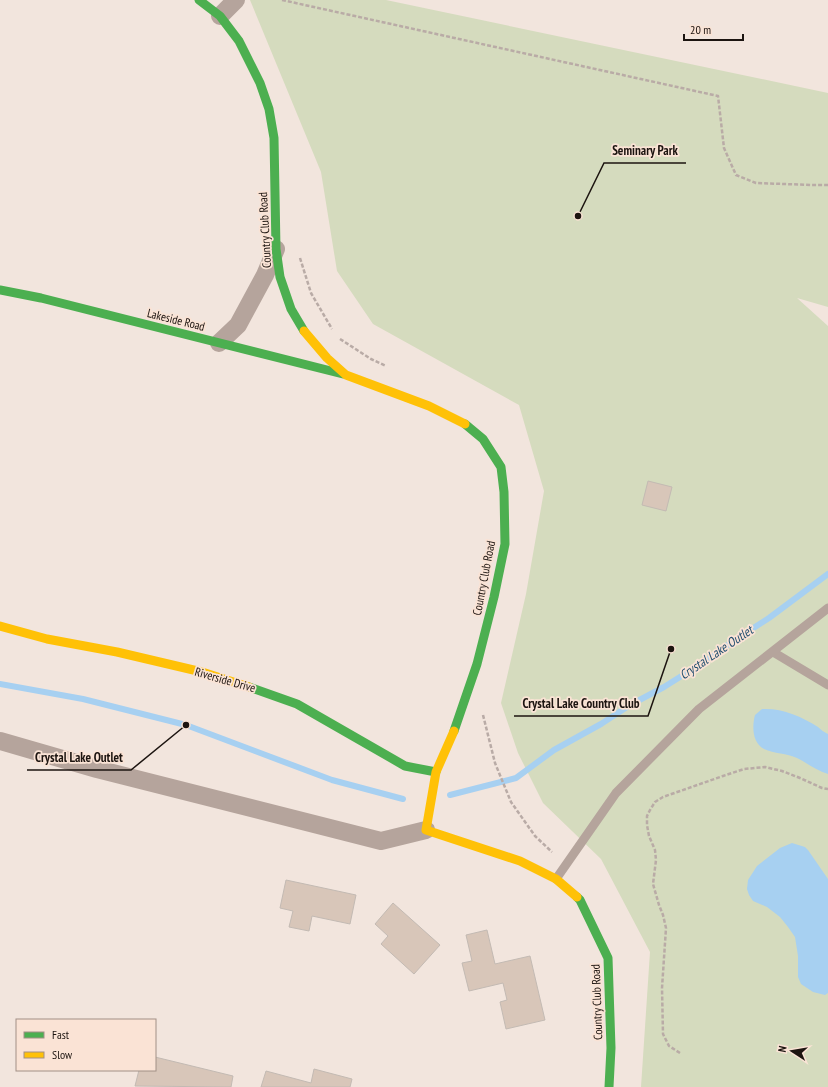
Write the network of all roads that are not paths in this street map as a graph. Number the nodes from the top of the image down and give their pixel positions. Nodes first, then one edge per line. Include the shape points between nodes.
1 (199, 0) edge
2 (236, 0) edge
3 (220, 16) junction
4 (276, 249) junction
5 (0, 290) edge
6 (219, 344) junction
7 (346, 375) junction
8 (828, 608) edge
9 (819, 615) junction
10 (828, 621) edge
11 (0, 626) edge
12 (773, 652) junction
13 (828, 685) edge
14 (0, 742) edge
15 (436, 772) junction
16 (426, 830) junction
17 (556, 879) junction
18 (608, 1087) edge

1 - 3 street, Country Club Road
2 - 3 street
3 - 4 street, Country Club Road via 239,41 260,83 269,109 274,138
4 - 6 street via 238,325
4 - 7 street, Country Club Road via 280,277 291,309 306,334
5 - 6 street, Lakeside Road
6 - 7 street, Lakeside Road
7 - 15 street, Country Club Road via 429,406 465,424 483,439 501,467 505,544 494,597 477,664
8 - 9 lane
9 - 10 lane
9 - 12 lane
11 - 15 street, Riverside Drive via 47,639 117,652 208,674 258,690 297,704 405,766
12 - 13 lane
12 - 17 lane via 699,709 616,793
14 - 16 street via 381,841
15 - 16 street, Country Club Road
16 - 17 street, Country Club Road via 520,860
17 - 18 street, Country Club Road via 580,900 608,958 611,1048

